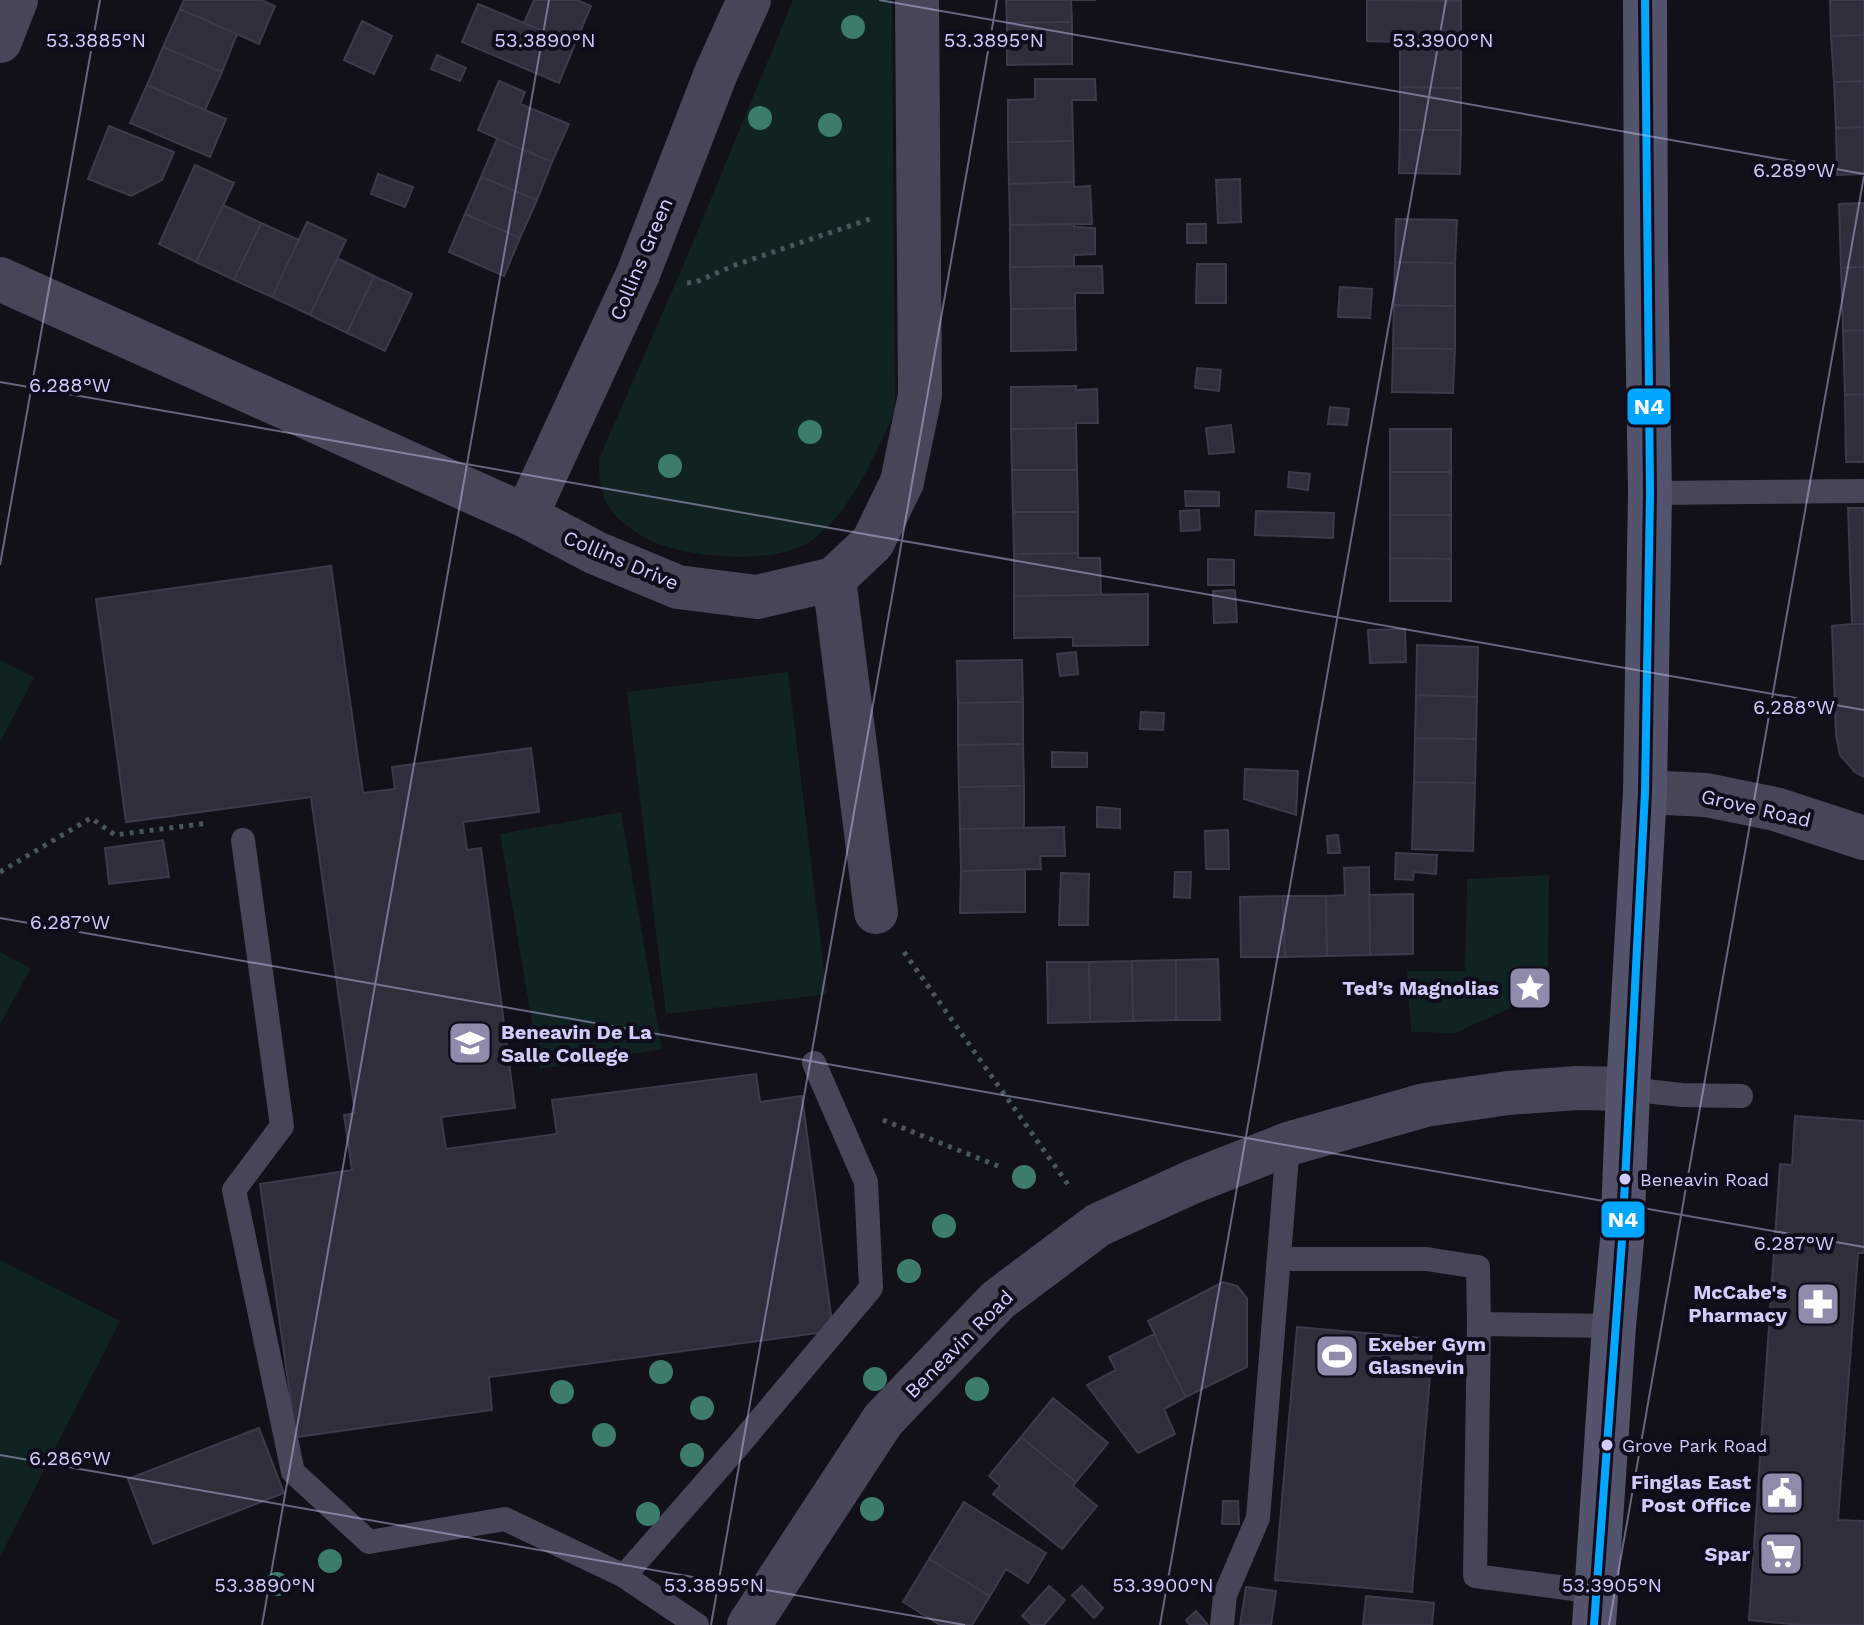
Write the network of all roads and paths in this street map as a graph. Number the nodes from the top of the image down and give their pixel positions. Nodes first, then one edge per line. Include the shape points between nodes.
1 (16, 0) edge
2 (749, 0) edge
3 (917, 0) edge
4 (1645, 0) edge
5 (0, 41) edge
6 (919, 216) junction
7 (638, 274) junction
8 (0, 279) edge
9 (1864, 491) edge
10 (1650, 493) junction
11 (526, 516) junction
12 (834, 579) junction
13 (1645, 792) junction
14 (1864, 838) edge
15 (243, 840) joint
16 (0, 872) edge
17 (876, 912) joint
18 (814, 1063) dead end
19 (1628, 1089) junction
20 (1741, 1096) dead end
21 (830, 1100) junction
22 (1288, 1144) junction
23 (1003, 1168) dead end
24 (1098, 1225) junction
25 (1280, 1259) junction
26 (1479, 1324) junction
27 (1614, 1326) junction
28 (624, 1576) junction
29 (1595, 1609) edge
30 (697, 1625) edge
31 (749, 1625) edge
32 (1222, 1625) edge

1 - 5 street
2 - 7 street, Collins Green
3 - 6 street
4 - 10 main road
6 - 7 path via 871,219 696,282 674,284
6 - 12 street via 920,395 902,482 873,542
7 - 11 street, Collins Green
8 - 11 street, Collins Drive
9 - 10 lane
10 - 13 main road
11 - 12 street, Collins Drive via 678,587 757,597
12 - 17 street
13 - 14 street, Grove Road via 1720,797
13 - 19 main road
15 - 16 path via 239,819 115,835 91,818
15 - 28 lane via 282,1126 234,1190 293,1472 369,1542 505,1519
17 - 24 path
18 - 21 lane
19 - 20 lane
19 - 22 street, Beneavin Road via 1508,1093 1425,1105
19 - 27 main road
21 - 23 path
21 - 28 lane via 866,1182 871,1288
22 - 24 street, Beneavin Road
22 - 25 lane
24 - 31 street, Beneavin Road via 998,1300 883,1420
25 - 26 lane via 1426,1259 1478,1267
25 - 32 lane via 1258,1518 1225,1595
26 - 27 lane
26 - 29 lane via 1475,1576
27 - 29 main road
28 - 30 lane

